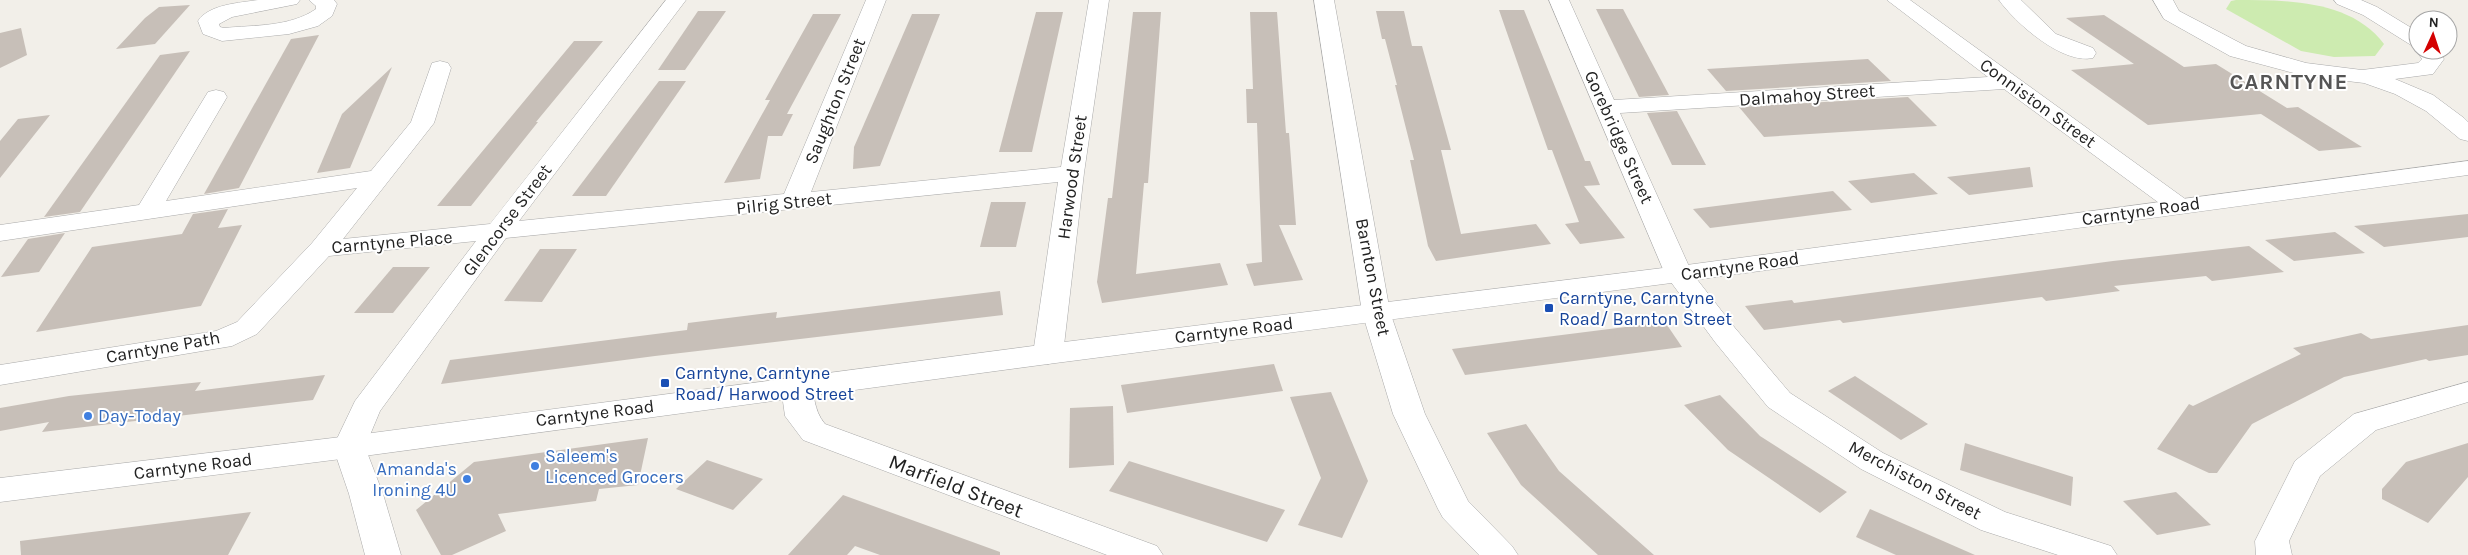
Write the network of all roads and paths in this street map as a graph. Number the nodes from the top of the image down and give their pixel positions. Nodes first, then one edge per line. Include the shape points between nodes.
1 (290, 0) edge
2 (319, 0) edge
3 (676, 0) edge
4 (876, 0) edge
5 (1099, 0) edge
6 (1324, 0) edge
7 (1559, 0) edge
8 (1897, 0) edge
9 (2008, 0) edge
10 (2163, 0) edge
11 (2344, 0) edge
12 (2408, 35) edge
13 (2085, 53) dead end
14 (2426, 60) edge
15 (440, 68) dead end
16 (2362, 77) junction
17 (2009, 82) junction
18 (216, 97) dead end
19 (1606, 107) junction
20 (2468, 110) edge
21 (2468, 134) edge
22 (2468, 168) edge
23 (1072, 173) junction
24 (380, 177) junction
25 (794, 202) junction
26 (2179, 206) junction
27 (147, 212) junction
28 (497, 232) junction
29 (0, 233) edge
30 (321, 249) junction
31 (1679, 274) junction
32 (1376, 312) junction
33 (1048, 354) junction
34 (0, 375) edge
35 (796, 387) junction
36 (2468, 392) edge
37 (349, 447) junction
38 (0, 490) edge
39 (383, 555) edge
40 (1146, 555) edge
41 (1500, 555) edge
42 (2099, 555) edge
43 (2274, 555) edge

1 - 2 street via 226,12 208,22 210,30 222,34 289,28 311,22 325,12 327,4
3 - 28 street, Glencorse Street
4 - 25 street, Saughton Street
5 - 23 street, Harwood Street
6 - 32 street, Barnton Street
7 - 19 street, Gorebridge Street
8 - 17 street, Conniston Street
9 - 13 street via 2049,38
10 - 16 street via 2171,16 2238,51 2305,69
11 - 12 street via 2370,11
14 - 16 street
14 - 20 street via 2453,100
15 - 24 street, Carntyne Place via 422,123
16 - 21 street via 2422,97
17 - 19 street, Dalmahoy Street
17 - 26 street, Conniston Street
18 - 27 street
19 - 31 street, Gorebridge Street
22 - 26 street, Carntyne Road
23 - 25 street, Pilrig Street
23 - 33 street, Harwood Street
24 - 27 street
24 - 30 street, Carntyne Place
25 - 28 street, Pilrig Street
26 - 31 street, Carntyne Road
27 - 29 street
28 - 30 street, Carntyne Place
28 - 37 street, Glencorse Street via 366,408
30 - 34 street, Carntyne Path via 248,328 222,339
31 - 32 street, Carntyne Road
31 - 42 street, Merchiston Street via 1779,400 1872,461 1993,521
32 - 33 street, Carntyne Road
32 - 41 street, Barnton Street via 1409,414 1455,509
33 - 35 street, Carntyne Road
35 - 37 street, Carntyne Road
35 - 40 street, Marfield Street via 801,416 814,432
36 - 43 street via 2365,422 2306,469 2272,541
37 - 38 street, Carntyne Road
37 - 39 street

